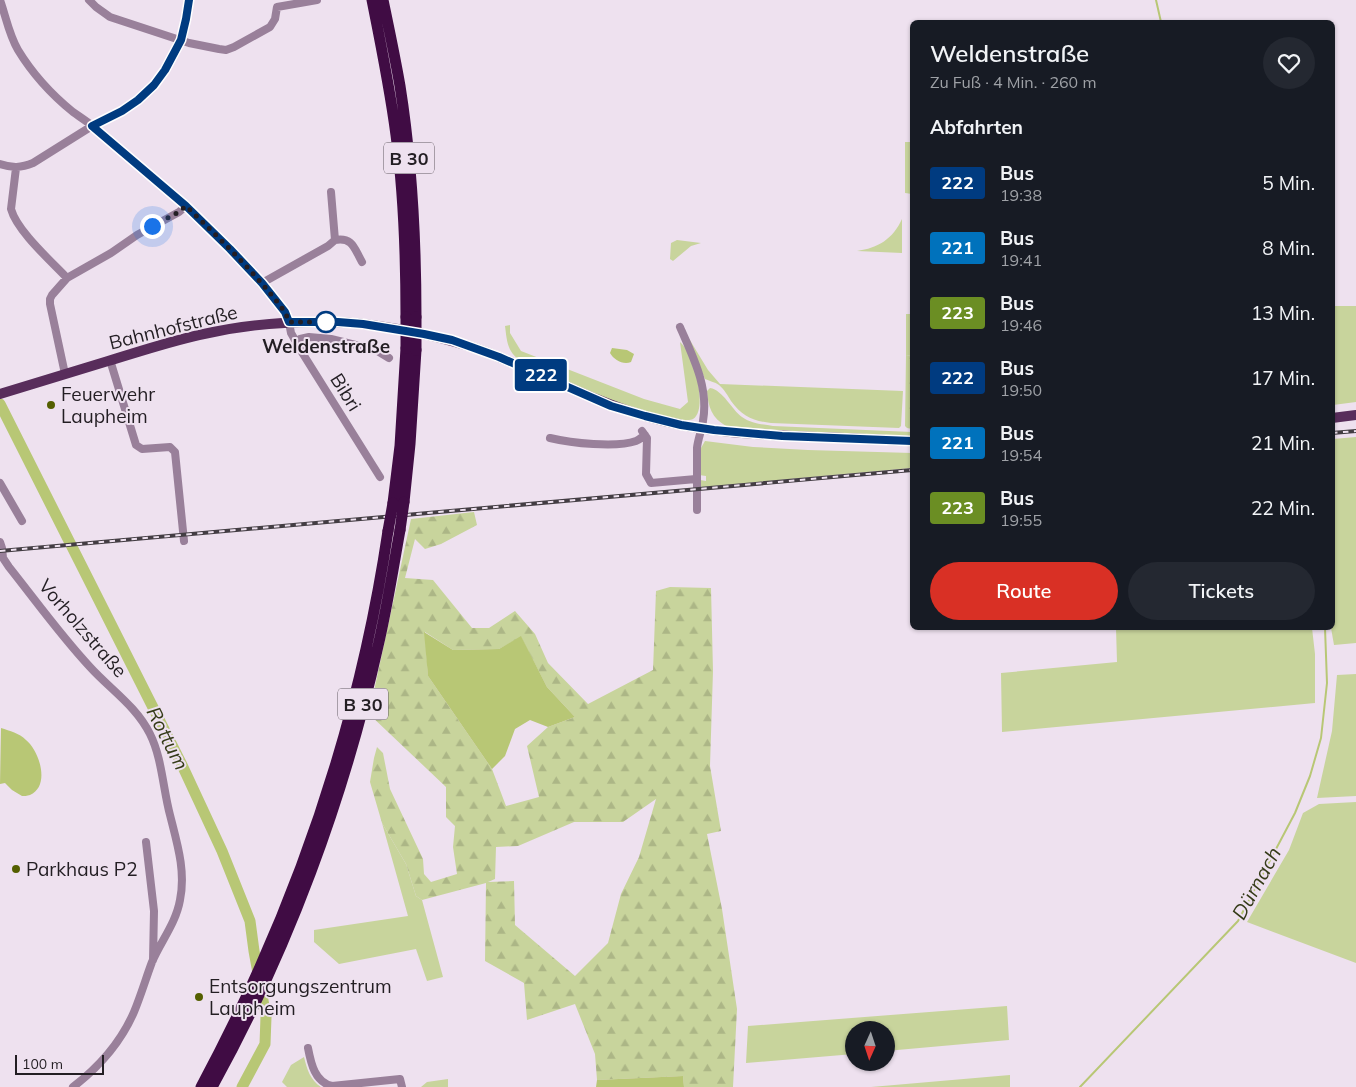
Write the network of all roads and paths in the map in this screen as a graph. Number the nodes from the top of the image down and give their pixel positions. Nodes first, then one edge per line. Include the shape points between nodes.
1 (0, 0) edge
2 (88, 0) edge
3 (189, 0) edge
4 (318, 0) edge
5 (372, 0) edge
6 (383, 0) edge
7 (277, 3) edge
8 (181, 40) junction
9 (92, 126) junction
10 (0, 164) edge
11 (16, 168) junction
12 (331, 192) dead end
13 (186, 206) junction
14 (335, 240) junction
15 (362, 262) dead end
16 (67, 278) junction
17 (262, 283) junction
18 (411, 317) junction
19 (289, 322) junction
20 (680, 326) dead end
21 (296, 342) junction
22 (389, 358) dead end
23 (110, 360) junction
24 (65, 374) junction
25 (2, 394) edge
26 (1356, 415) edge
27 (1335, 418) edge
28 (701, 428) junction
29 (550, 438) dead end
30 (910, 440) edge
31 (380, 477) dead end
32 (696, 479) junction
33 (0, 483) edge
34 (697, 510) dead end
35 (22, 521) dead end
36 (184, 541) dead end
37 (0, 542) edge
38 (0, 567) edge
39 (9, 567) junction
40 (146, 842) dead end
41 (298, 888) junction
42 (152, 962) junction
43 (308, 1048) dead end
44 (73, 1087) edge
45 (201, 1087) edge
46 (212, 1087) edge
47 (402, 1087) edge

1 - 9 street via 11,36 32,70 73,112
2 - 8 street via 110,17
3 - 8 street
4 - 7 street
5 - 18 highway, B 30 via 396,136
6 - 18 highway, B 30 via 399,78 414,220 416,273
7 - 8 street via 275,19 270,27 234,47 226,50
8 - 9 street via 154,85 122,111
9 - 11 street via 33,163
9 - 13 street
10 - 11 street
11 - 16 street via 11,209 16,221
12 - 14 street
13 - 16 street
13 - 17 street
14 - 15 street via 347,240
14 - 17 street
16 - 24 street via 50,299
17 - 19 street
18 - 41 highway, B 30, bridge via 410,444 394,531 337,762
19 - 21 street, Bibri
19 - 23 main road, Bahnhofstraße via 198,335
19 - 28 main road, Bahnhofstraße via 363,324 452,340 611,406
20 - 28 street via 703,384
21 - 22 street via 309,337 331,340 376,350
21 - 31 street, Bibri
23 - 24 main road, Bahnhofstraße
23 - 36 street via 136,446 170,447 175,452
24 - 25 main road, Bahnhofstraße
26 - 27 main road
28 - 30 main road, Bahnhofstraße via 782,436
28 - 32 street
29 - 32 street via 615,444 637,441 644,433 647,442 646,474 651,483
32 - 34 street
33 - 35 street
37 - 39 street, Vorholzstraße via 3,558
38 - 39 street
39 - 42 street, Vorholzstraße via 69,643 142,719 156,750 183,879 176,916
40 - 42 street, Vorholzstraße via 154,911
41 - 45 highway, B 30
41 - 46 highway, B 30 via 270,972
42 - 44 street, Vorholzstraße via 134,1012 117,1042 98,1066
43 - 47 street via 316,1076 327,1085 400,1079

